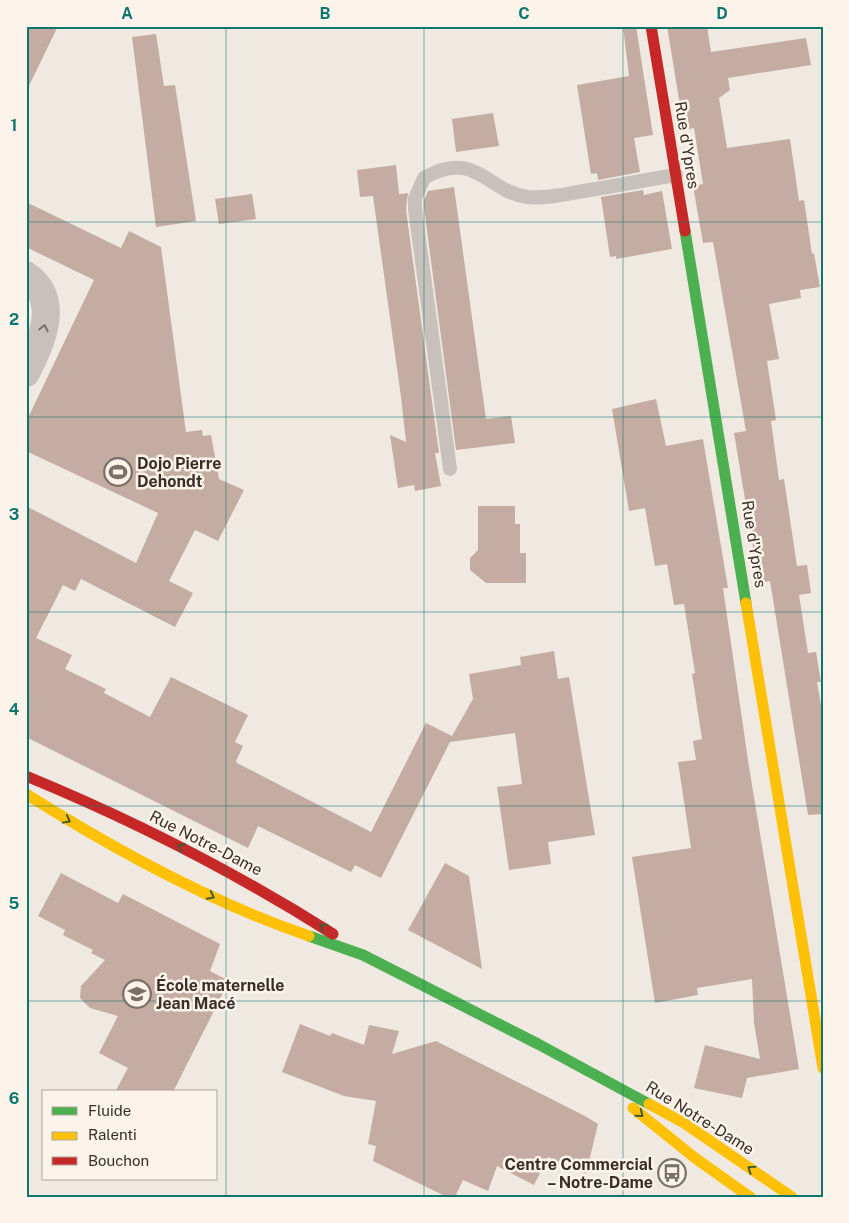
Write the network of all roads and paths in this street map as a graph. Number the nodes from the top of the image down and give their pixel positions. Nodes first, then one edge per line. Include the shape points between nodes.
1 (651, 26) edge
2 (676, 175) junction
3 (26, 276) edge
4 (26, 373) edge
5 (450, 469) dead end
6 (26, 776) edge
7 (26, 794) edge
8 (363, 955) junction
9 (823, 1068) edge
10 (589, 1072) junction
11 (750, 1197) edge
12 (792, 1197) edge

1 - 2 main road, Rue d'Ypres
2 - 5 lane via 538,197 514,194 468,169 442,170 424,178 415,198 415,209
2 - 9 main road, Rue d'Ypres
4 -> 3 street via 41,343 46,319 40,289
8 -> 6 main road, Rue Notre-Dame via 239,877 93,803
7 -> 8 main road, Rue Notre-Dame via 80,828 233,907
8 - 10 main road, Rue Notre-Dame
10 -> 11 main road, Rue Notre-Dame via 695,1158
12 -> 10 main road, Rue Notre-Dame via 684,1123

